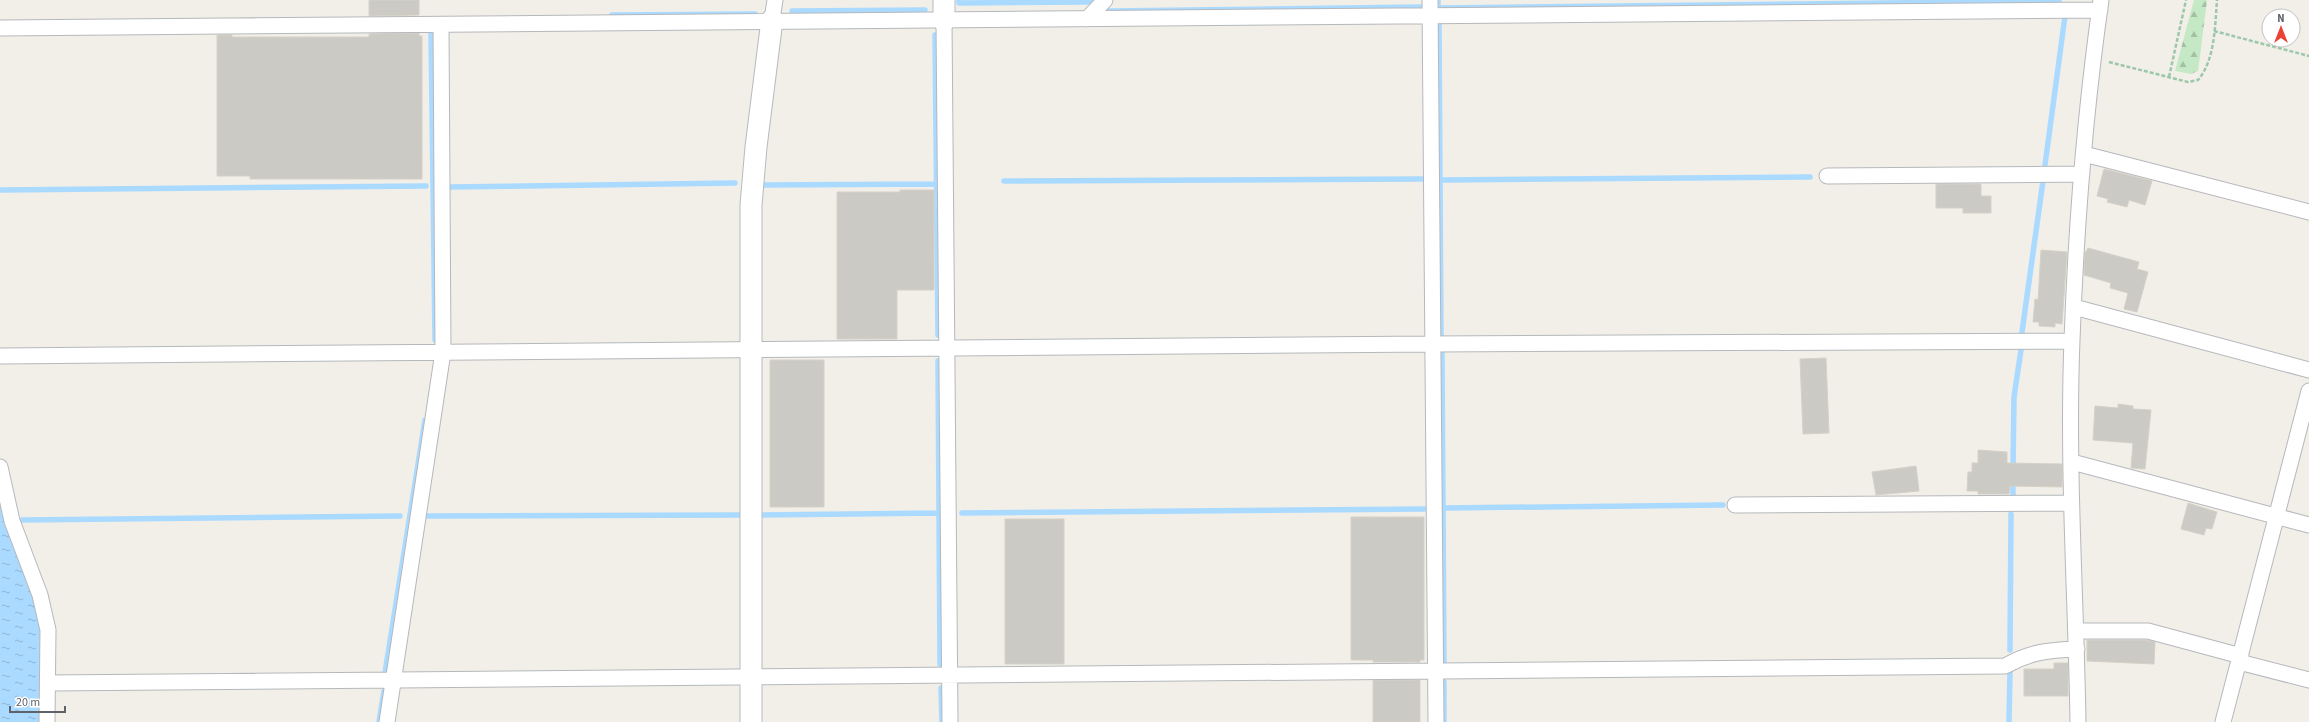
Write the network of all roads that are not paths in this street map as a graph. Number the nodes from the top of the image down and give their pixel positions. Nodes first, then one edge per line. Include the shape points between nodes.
1 (944, 0) edge
2 (1105, 0) edge
3 (1430, 0) edge
4 (2100, 5) edge
5 (773, 10) edge
6 (1431, 17) junction
7 (1088, 19) junction
8 (944, 21) junction
9 (441, 25) junction
10 (0, 28) edge
11 (2084, 154) junction
12 (2082, 174) junction
13 (1826, 176) dead end
14 (2309, 212) edge
15 (2074, 307) junction
16 (2072, 341) junction
17 (1432, 344) junction
18 (947, 348) junction
19 (751, 350) junction
20 (443, 352) junction
21 (0, 356) edge
22 (2309, 370) edge
23 (2309, 391) edge
24 (2072, 462) junction
25 (0, 467) edge
26 (2071, 503) junction
27 (1735, 505) dead end
28 (2277, 516) junction
29 (2309, 525) edge
30 (2076, 630) junction
31 (2077, 649) junction
32 (2240, 659) junction
33 (1436, 672) junction
34 (949, 677) junction
35 (752, 678) junction
36 (393, 680) junction
37 (2309, 680) edge
38 (49, 684) junction
39 (47, 722) edge
40 (386, 722) edge
41 (752, 722) edge
42 (950, 722) edge
43 (1436, 722) edge
44 (2078, 722) edge
45 (2223, 722) edge

1 - 8 street
2 - 7 street
3 - 6 street
4 - 6 street
4 - 11 street
5 - 8 street
5 - 9 street
5 - 19 street via 751,205
6 - 7 street
6 - 17 street
7 - 8 street
8 - 18 street
9 - 10 street
9 - 20 street
11 - 12 street
11 - 14 street
12 - 13 street
12 - 15 street
15 - 16 street
15 - 22 street
16 - 17 street
16 - 24 street
17 - 18 street
17 - 33 street
18 - 19 street
18 - 34 street
19 - 20 street
19 - 35 street
20 - 21 street
20 - 36 street
23 - 28 street
24 - 26 street
24 - 28 street
25 - 38 street via 12,521 40,595 48,630
26 - 27 street
26 - 30 street
28 - 29 street
28 - 32 street
30 - 31 street
30 - 32 street via 2148,630
31 - 33 street via 2045,651 2023,656 2005,666
31 - 44 street
32 - 37 street
32 - 45 street
33 - 34 street
33 - 43 street
34 - 35 street
34 - 42 street
35 - 36 street
35 - 41 street
36 - 38 street
36 - 40 street
38 - 39 street

